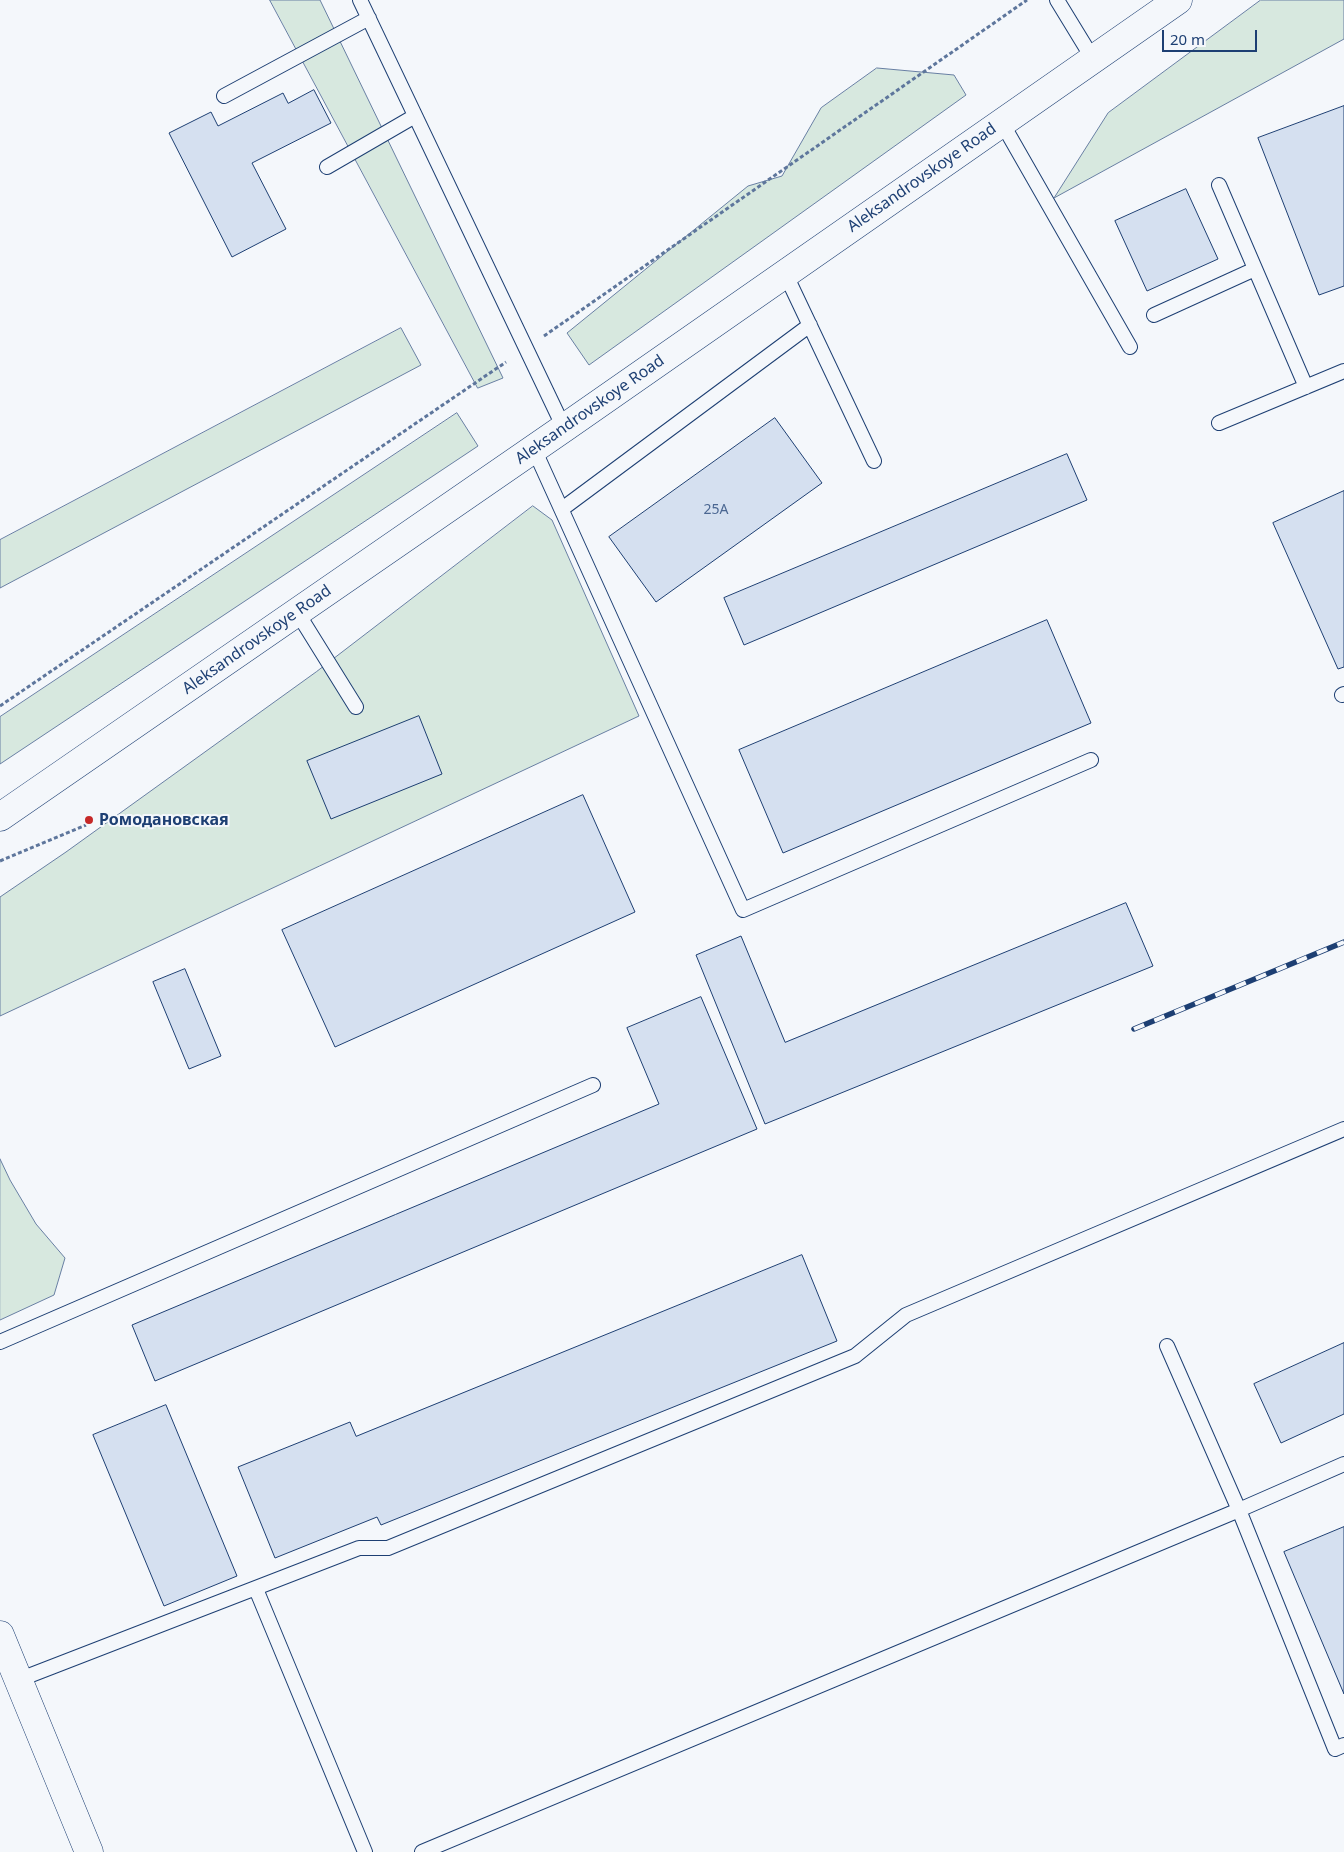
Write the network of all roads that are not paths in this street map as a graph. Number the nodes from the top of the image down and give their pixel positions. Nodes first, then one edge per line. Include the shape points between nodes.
1 (360, 0) edge
2 (1057, 0) edge
3 (1178, 0) edge
4 (368, 18) junction
5 (1093, 59) junction
6 (224, 96) dead end
7 (415, 116) junction
8 (1002, 122) junction
9 (327, 167) dead end
10 (1219, 185) dead end
11 (1255, 268) junction
12 (785, 273) junction
13 (1154, 315) dead end
14 (810, 325) junction
15 (1130, 347) dead end
16 (1344, 371) edge
17 (1306, 387) junction
18 (1219, 423) dead end
19 (564, 428) junction
20 (534, 448) junction
21 (874, 461) dead end
22 (562, 509) junction
23 (297, 612) junction
24 (356, 707) dead end
25 (1091, 760) dead end
26 (0, 817) edge
27 (593, 1085) dead end
28 (1344, 1129) edge
29 (0, 1342) edge
30 (1167, 1346) dead end
31 (1344, 1464) edge
32 (1239, 1510) junction
33 (256, 1589) junction
34 (0, 1635) edge
35 (18, 1680) junction
36 (1344, 1745) edge
37 (87, 1851) edge
38 (365, 1852) edge
39 (422, 1852) edge

1 - 4 lane
2 - 5 lane
3 - 5 main road, Aleksandrovskoye Road
4 - 6 lane
4 - 7 lane
5 - 8 main road, Aleksandrovskoye Road
7 - 9 lane
7 - 19 lane
8 - 12 main road, Aleksandrovskoye Road
8 - 15 lane
10 - 11 lane
11 - 13 lane
11 - 17 lane
12 - 14 lane
12 - 19 main road, Aleksandrovskoye Road
14 - 21 lane
14 - 22 lane
16 - 17 lane
17 - 18 lane
19 - 20 main road, Aleksandrovskoye Road
20 - 22 lane
20 - 23 main road, Aleksandrovskoye Road
22 - 25 lane via 743,910
23 - 24 lane
23 - 26 main road, Aleksandrovskoye Road
27 - 29 lane
28 - 33 lane via 906,1315 846,1360 388,1548 359,1548
30 - 32 lane
31 - 32 lane
32 - 36 lane via 1335,1749
32 - 39 lane
33 - 35 lane
33 - 38 lane
34 - 35 main road
35 - 37 main road

